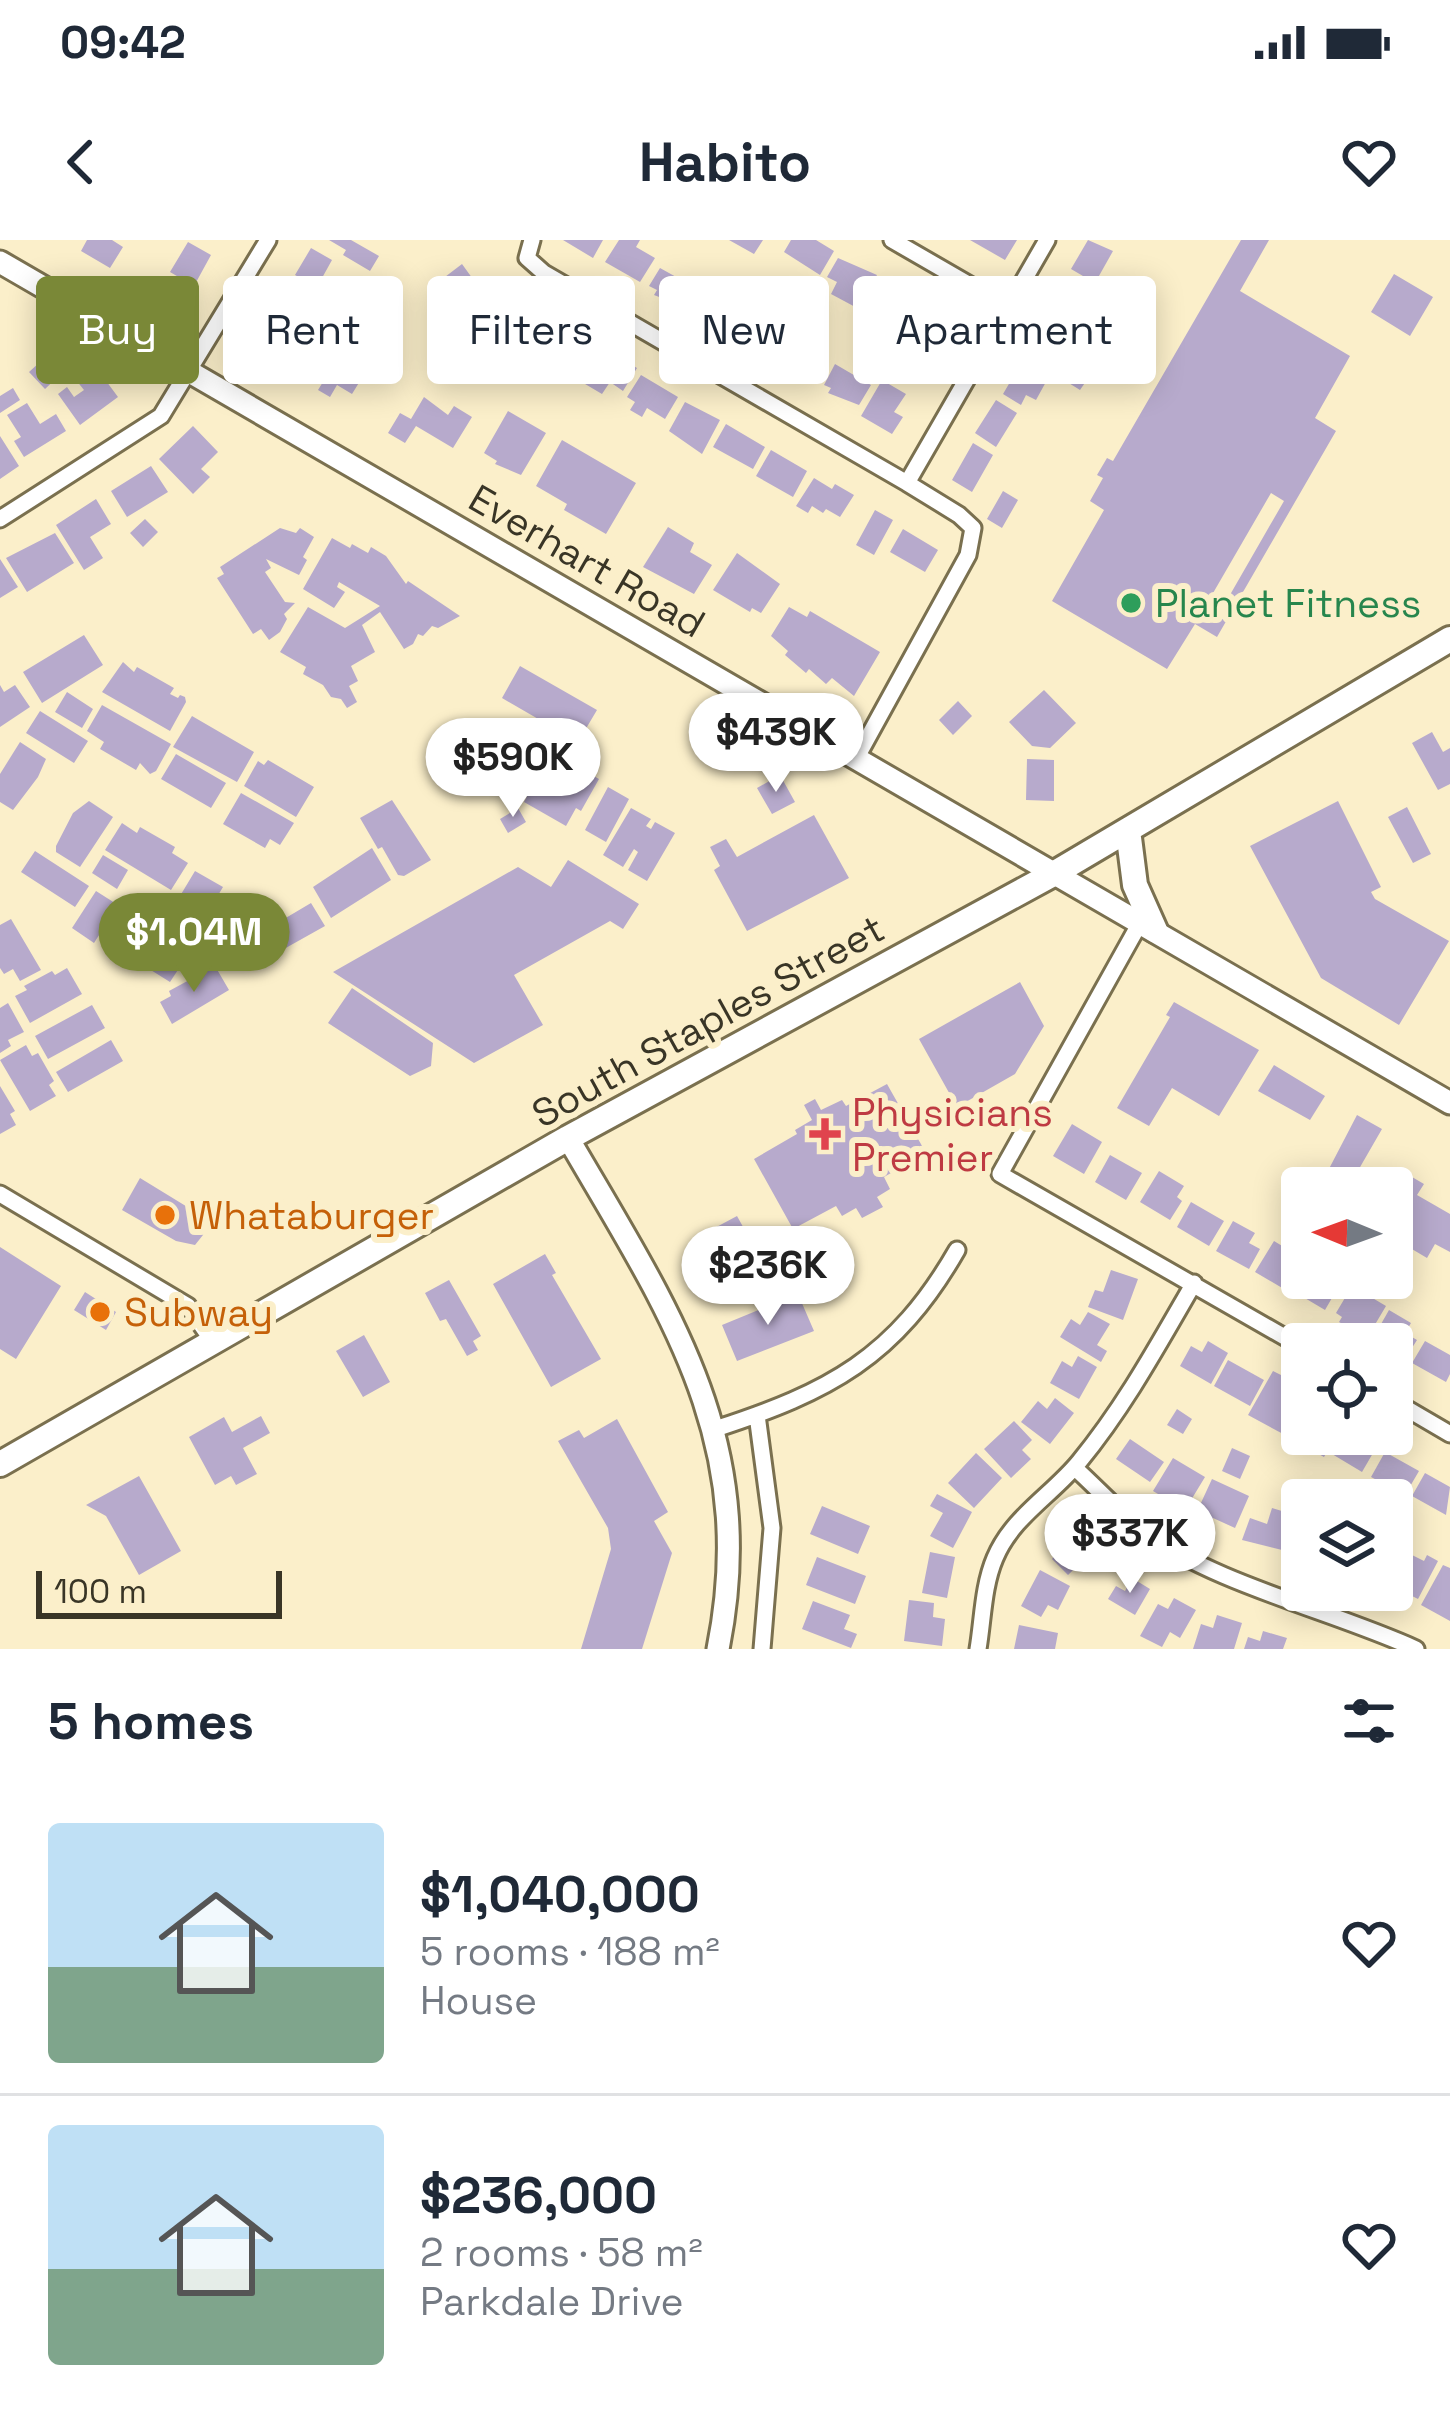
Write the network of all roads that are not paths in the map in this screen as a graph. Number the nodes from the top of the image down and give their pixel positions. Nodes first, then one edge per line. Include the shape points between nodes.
1 (268, 240) edge
2 (532, 240) edge
3 (892, 240) edge
4 (1047, 240) edge
5 (0, 262) edge
6 (954, 276) edge
7 (1026, 276) edge
8 (36, 283) edge
9 (199, 357) edge
10 (199, 377) edge
11 (182, 384) edge
12 (964, 384) edge
13 (907, 483) junction
14 (0, 519) edge
15 (1450, 639) edge
16 (856, 759) junction
17 (1128, 830) junction
18 (1055, 873) junction
19 (1148, 925) junction
20 (1450, 1103) edge
21 (568, 1138) junction
22 (0, 1193) edge
23 (956, 1250) dead end
24 (1194, 1283) junction
25 (1281, 1335) edge
26 (213, 1342) junction
27 (1413, 1412) edge
28 (757, 1415) junction
29 (715, 1429) junction
30 (1450, 1434) edge
31 (0, 1464) edge
32 (1075, 1468) junction
33 (718, 1649) edge
34 (762, 1649) edge
35 (978, 1649) edge
36 (1416, 1649) edge

1 - 9 street
2 - 13 street via 527,258 544,273
3 - 6 street
4 - 7 street
5 - 8 main road, Everhart Road
10 - 16 main road, Everhart Road
11 - 14 street via 161,416
12 - 13 street
13 - 16 street via 973,529 968,555
15 - 17 main road, South Staples Street
16 - 18 main road, Everhart Road
17 - 18 main road, South Staples Street
17 - 19 main road
18 - 19 main road, Everhart Road
18 - 21 main road, South Staples Street
19 - 20 main road, Everhart Road
19 - 24 street via 1000,1174
21 - 26 main road, South Staples Street
21 - 29 main road via 659,1297
22 - 26 street via 188,1306
23 - 28 street via 905,1325 862,1364
24 - 25 street
24 - 32 street via 1130,1395
26 - 31 main road, South Staples Street
27 - 30 street
28 - 29 street
28 - 34 street via 772,1528
29 - 33 main road via 730,1548
32 - 35 street via 1005,1538 986,1586
32 - 36 street via 1144,1532 1203,1567

